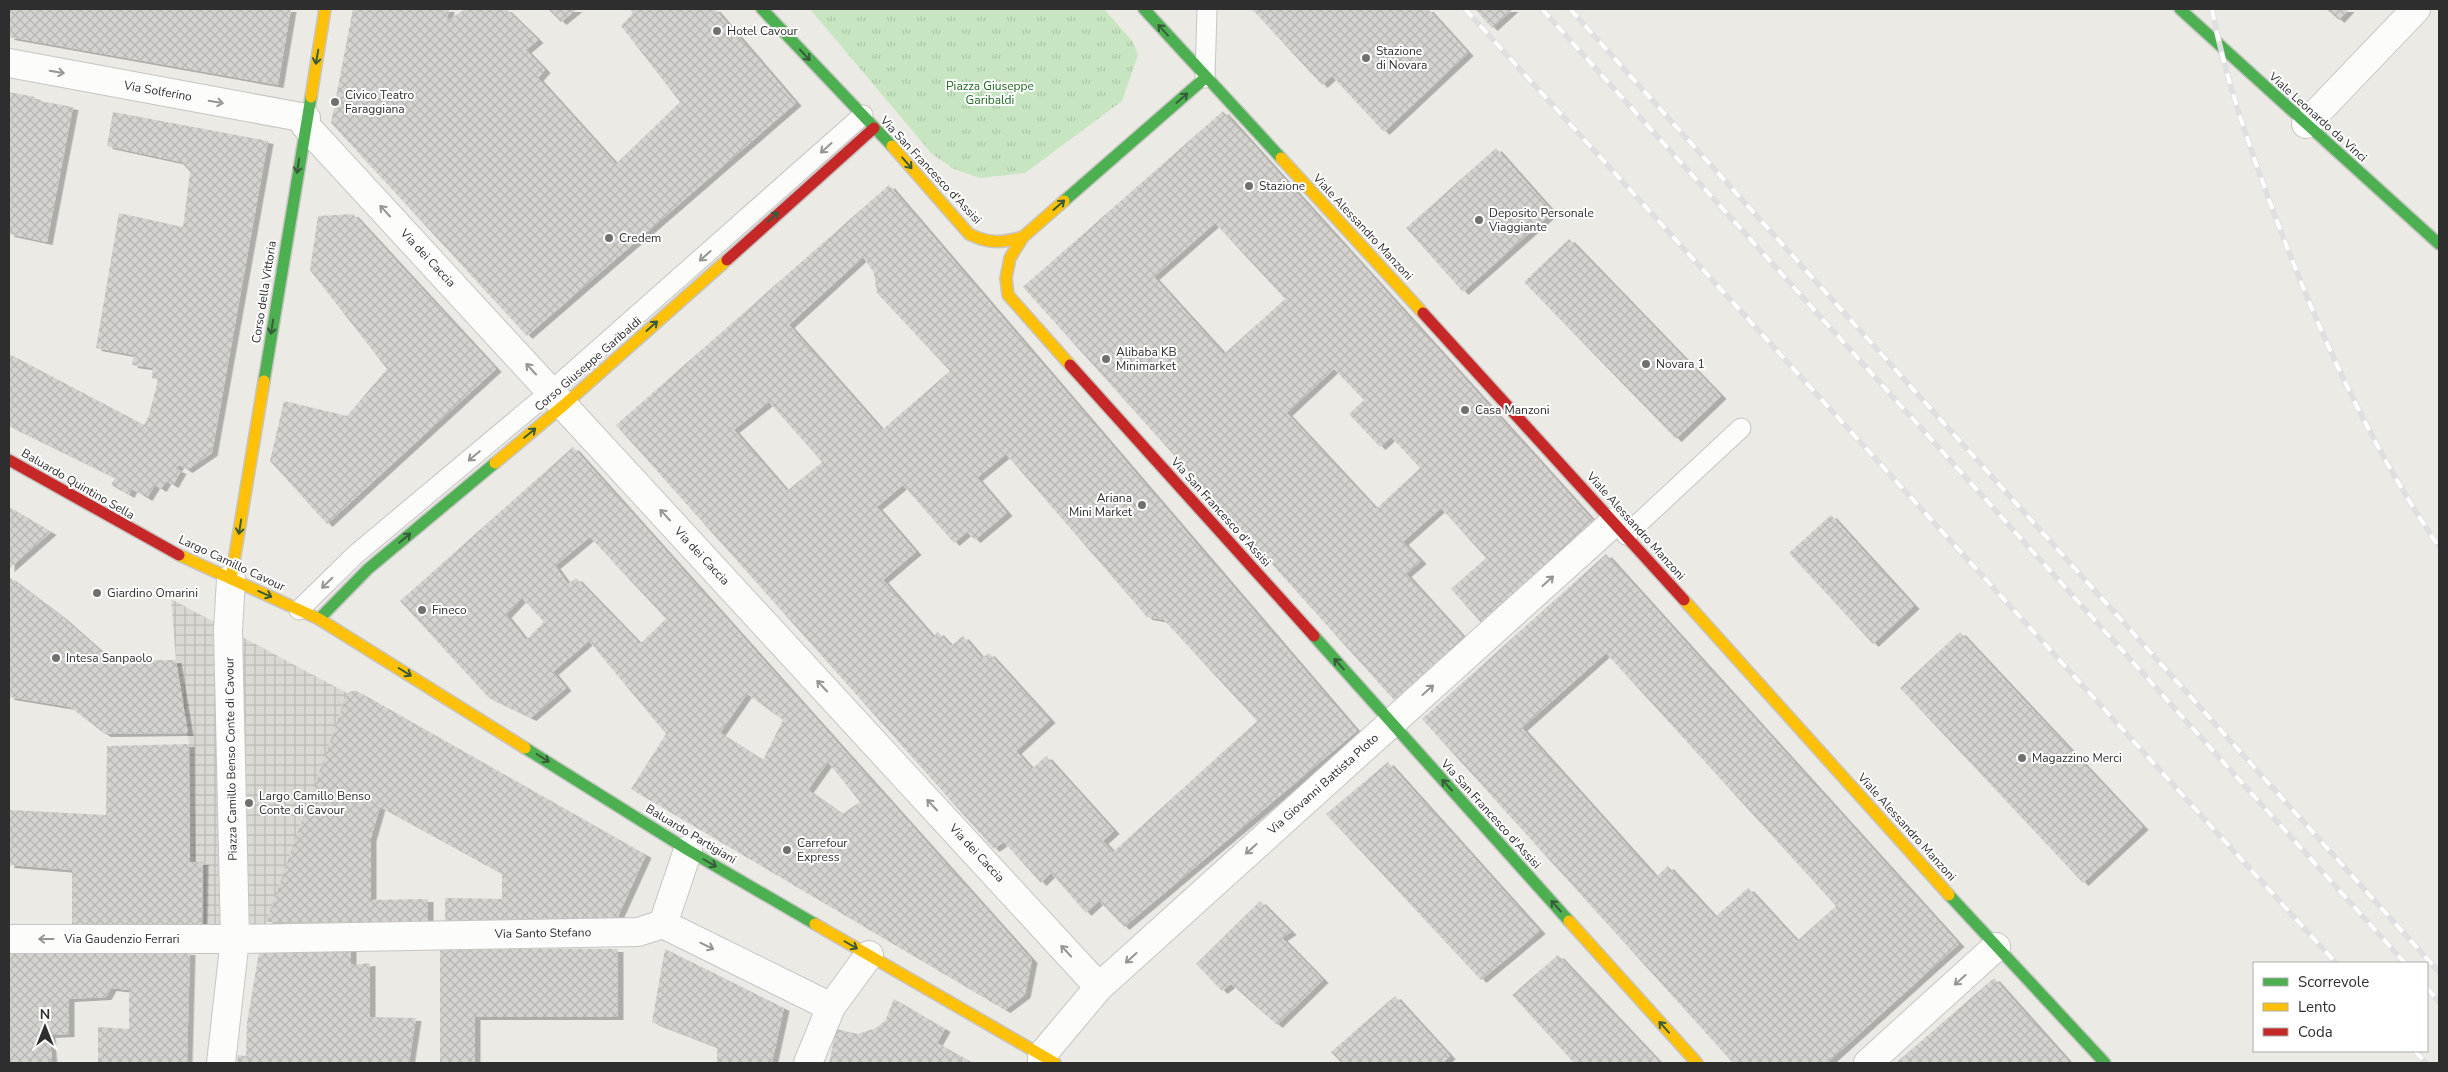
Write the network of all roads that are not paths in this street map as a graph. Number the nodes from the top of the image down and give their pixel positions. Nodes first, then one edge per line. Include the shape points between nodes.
1 (325, 9) edge
2 (762, 9) edge
3 (1144, 9) edge
4 (1207, 9) edge
5 (2180, 9) edge
6 (2416, 9) edge
7 (9, 63) edge
8 (1206, 78) junction
9 (306, 121) junction
10 (868, 122) junction
11 (2306, 124) junction
12 (1023, 237) junction
13 (2439, 244) edge
14 (558, 398) junction
15 (1741, 428) dead end
16 (9, 460) edge
17 (1620, 528) junction
18 (134, 531) joint
19 (231, 579) junction
20 (299, 610) junction
21 (319, 618) junction
22 (1391, 723) junction
23 (688, 850) junction
24 (663, 924) junction
25 (9, 939) edge
26 (235, 939) junction
27 (1996, 947) junction
28 (869, 955) junction
29 (1099, 986) junction
30 (831, 1007) junction
31 (1046, 1061) edge
32 (221, 1063) edge
33 (808, 1063) edge
34 (1697, 1063) edge
35 (1868, 1063) edge
36 (2106, 1063) edge

1 -> 9 street, Corso della Vittoria
2 -> 10 street, Via San Francesco d'Assisi
8 -> 3 street, Viale Alessandro Manzoni
4 - 8 lane
5 - 11 street, Viale Leonardo da Vinci
6 - 11 street
7 -> 9 street, Via Solferino
12 -> 8 street
8 - 17 street, Viale Alessandro Manzoni
14 -> 9 street, Via dei Caccia
9 -> 19 street, Corso della Vittoria
10 -> 12 street, Via San Francesco d'Assisi via 968,234 986,242 1003,243
10 - 14 lane
11 - 13 street, Viale Leonardo da Vinci
22 -> 12 street, Via San Francesco d'Assisi via 1008,295 1008,259
14 -> 20 lane via 355,555
21 -> 14 street, Corso Giuseppe Garibaldi via 368,569
29 -> 14 street, Via dei Caccia
15 - 17 lane
16 - 18 street, Baluardo Quintino Sella
22 -> 17 street, Via Giovanni Battista Ploto
17 - 27 street, Viale Alessandro Manzoni
18 - 19 street, Largo Camillo Cavour
19 -> 20 street, Largo Camillo Cavour
19 - 26 street, Piazza Camillo Benso Conte di Cavour via 228,630
20 - 21 street, Largo Camillo Cavour
21 -> 23 street, Baluardo Partigiani
22 -> 29 street, Via Giovanni Battista Ploto
34 -> 22 street, Via San Francesco d'Assisi
23 - 24 street
23 -> 28 street, Baluardo Partigiani
24 - 26 street, Via Santo Stefano via 638,932
24 -> 30 street
26 -> 25 street, Via Gaudenzio Ferrari
26 - 32 street, Piazza Camillo Benso Conte di Cavour
27 -> 35 street
27 - 36 street, Viale Alessandro Manzoni
28 - 30 street
28 - 31 street, Baluardo Partigiani
29 - 31 street, Via Giovanni Battista Ploto
30 - 33 street

